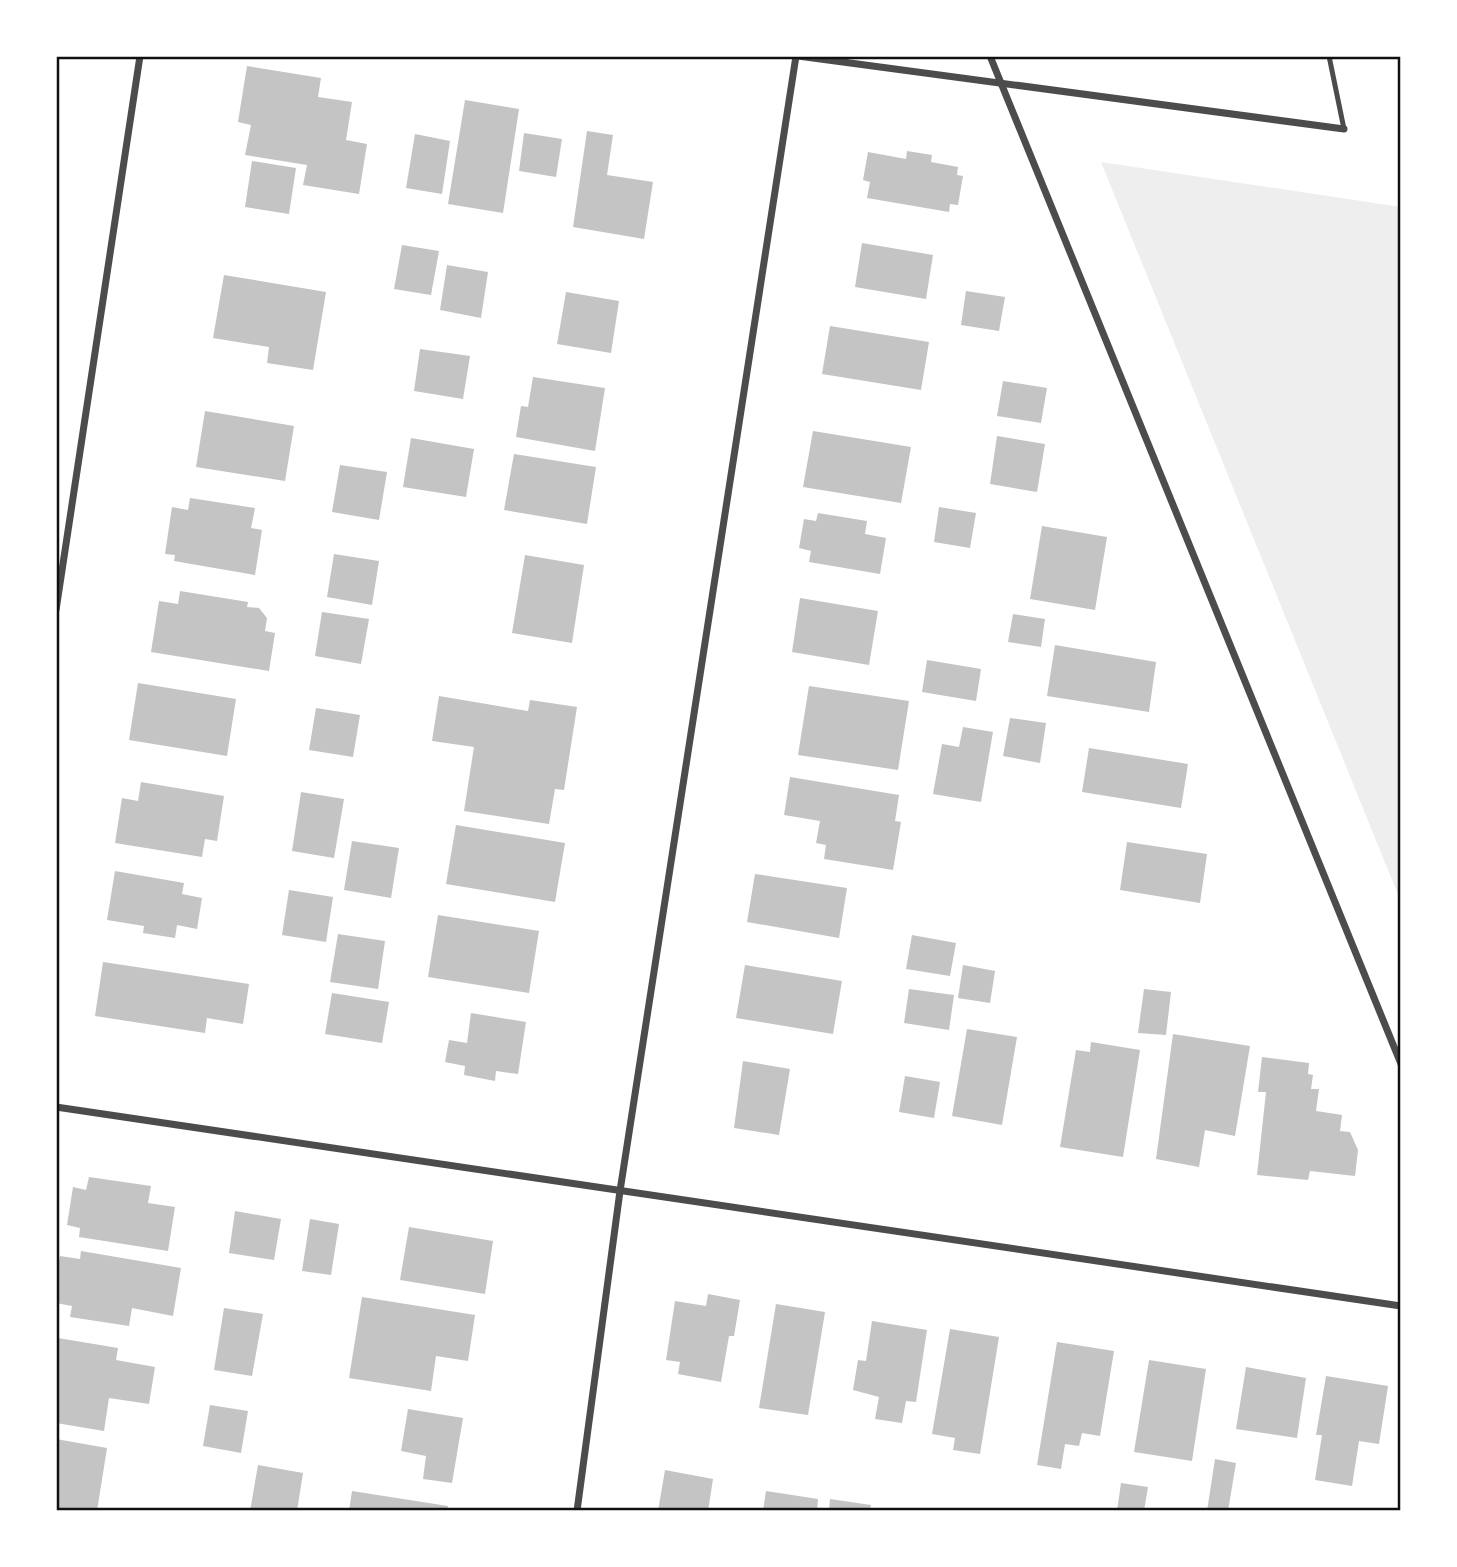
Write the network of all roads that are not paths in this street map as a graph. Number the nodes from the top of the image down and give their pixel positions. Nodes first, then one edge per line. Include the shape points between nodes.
1 (140, 56) edge
2 (797, 56) edge
3 (990, 56) edge
4 (1329, 56) edge
5 (999, 82) junction
6 (1343, 129) joint
7 (56, 610) edge
8 (1401, 1064) edge
9 (56, 1107) edge
10 (620, 1191) junction
11 (1401, 1306) edge
12 (577, 1511) edge

1 - 7 street
2 - 5 street
2 - 10 street
3 - 5 street
4 - 6 lane
5 - 6 street
5 - 8 street
9 - 10 street
10 - 11 street
10 - 12 street

